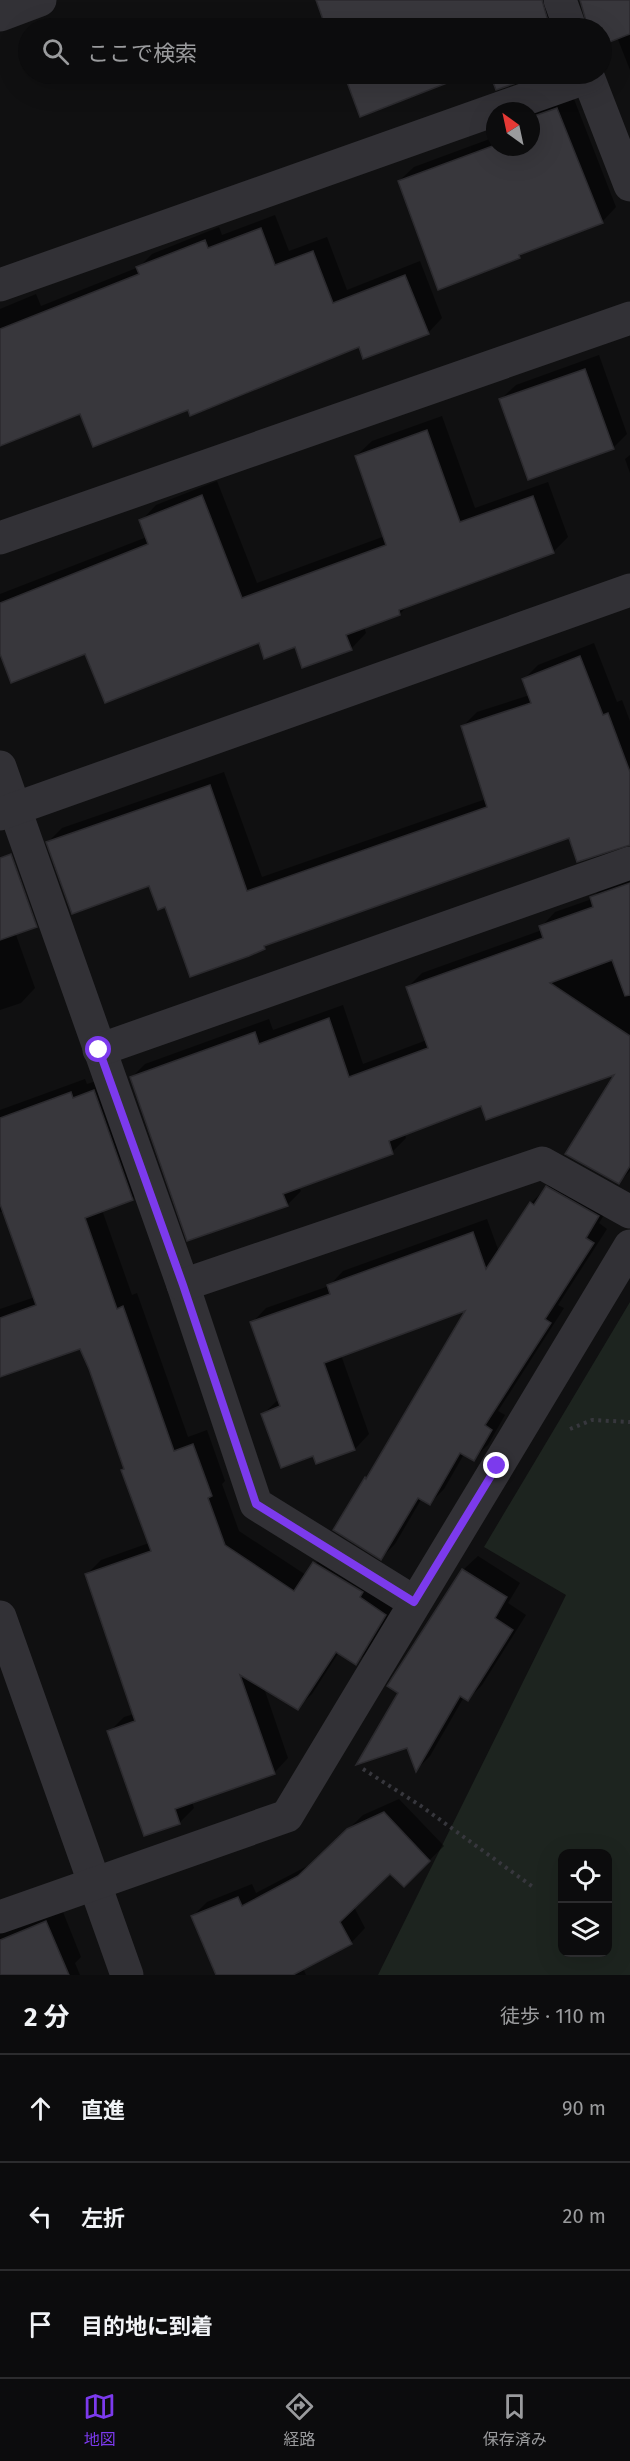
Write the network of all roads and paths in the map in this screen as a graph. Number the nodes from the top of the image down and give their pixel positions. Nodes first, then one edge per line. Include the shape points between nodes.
1 (39, 0) edge
2 (560, 0) edge
3 (0, 15) edge
4 (566, 18) edge
5 (562, 84) edge
6 (591, 84) edge
7 (630, 185) edge
8 (0, 285) edge
9 (630, 318) edge
10 (0, 538) edge
11 (630, 590) edge
12 (0, 767) edge
13 (7, 812) edge
14 (630, 863) edge
15 (99, 1050) junction
16 (630, 1212) edge
17 (630, 1246) edge
18 (183, 1285) junction
19 (414, 1602) junction
20 (0, 1617) edge
21 (329, 1748) junction
22 (94, 1884) junction
23 (533, 1887) dead end
24 (0, 1917) edge
25 (127, 1975) edge

1 - 3 street
2 - 4 street
5 - 8 street
6 - 7 street
9 - 10 street
11 - 13 street
12 - 13 street
13 - 15 street
14 - 15 street
15 - 18 street
16 - 18 street via 542,1163
17 - 19 street
18 - 19 street via 256,1504
19 - 21 street
20 - 22 street
21 - 22 street via 287,1816
21 - 23 path via 421,1806
22 - 24 street
22 - 25 street

